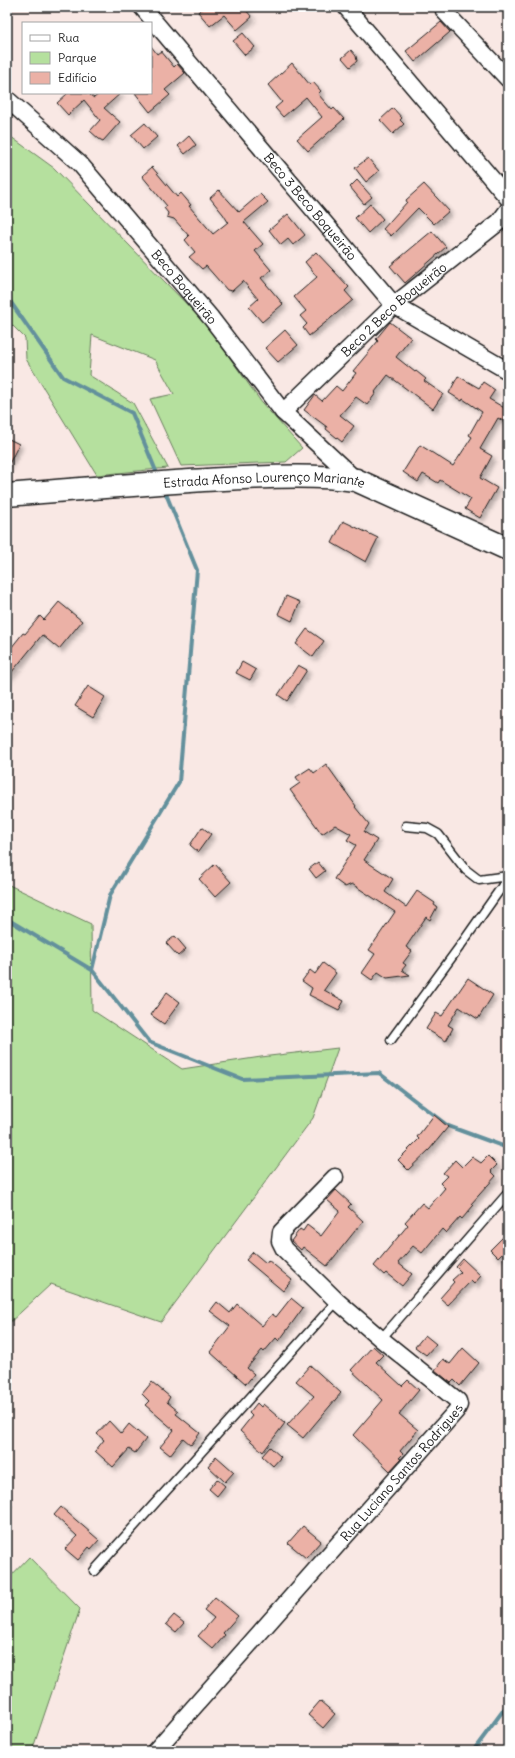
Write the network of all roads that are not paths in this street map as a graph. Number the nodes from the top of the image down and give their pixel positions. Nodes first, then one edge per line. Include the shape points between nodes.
1 (142, 7) edge
2 (346, 7) edge
3 (444, 11) dead end
4 (508, 79) edge
5 (7, 98) edge
6 (508, 198) edge
7 (508, 210) edge
8 (394, 305) junction
9 (508, 371) edge
10 (283, 412) junction
11 (356, 480) junction
12 (7, 495) edge
13 (508, 548) edge
14 (406, 826) dead end
15 (508, 877) edge
16 (391, 1040) dead end
17 (335, 1177) dead end
18 (508, 1193) edge
19 (337, 1301) junction
20 (381, 1339) junction
21 (94, 1572) dead end
22 (155, 1751) edge

1 - 8 street, Beco 3 Beco Boqueirão
2 - 6 street
3 - 4 street
5 - 10 street, Beco Boqueirão via 80,164 211,318
7 - 8 street, Beco 2 Beco Boqueirão via 499,222
8 - 9 street, Beco 3 Beco Boqueirão
8 - 10 street, Beco 2 Beco Boqueirão
10 - 11 street, Beco Boqueirão
11 - 12 main road, Estrada Afonso Lourenço Mariante via 300,476 173,482
11 - 13 main road, Estrada Afonso Lourenço Mariante
14 - 15 lane via 427,828 438,834 466,870 479,880
15 - 16 lane
17 - 19 street, Rua Luciano Santos Rodrigues via 281,1232 280,1241 284,1249
18 - 20 lane
19 - 20 street, Rua Luciano Santos Rodrigues
19 - 21 lane
20 - 22 street, Rua Luciano Santos Rodrigues via 458,1400 456,1411

